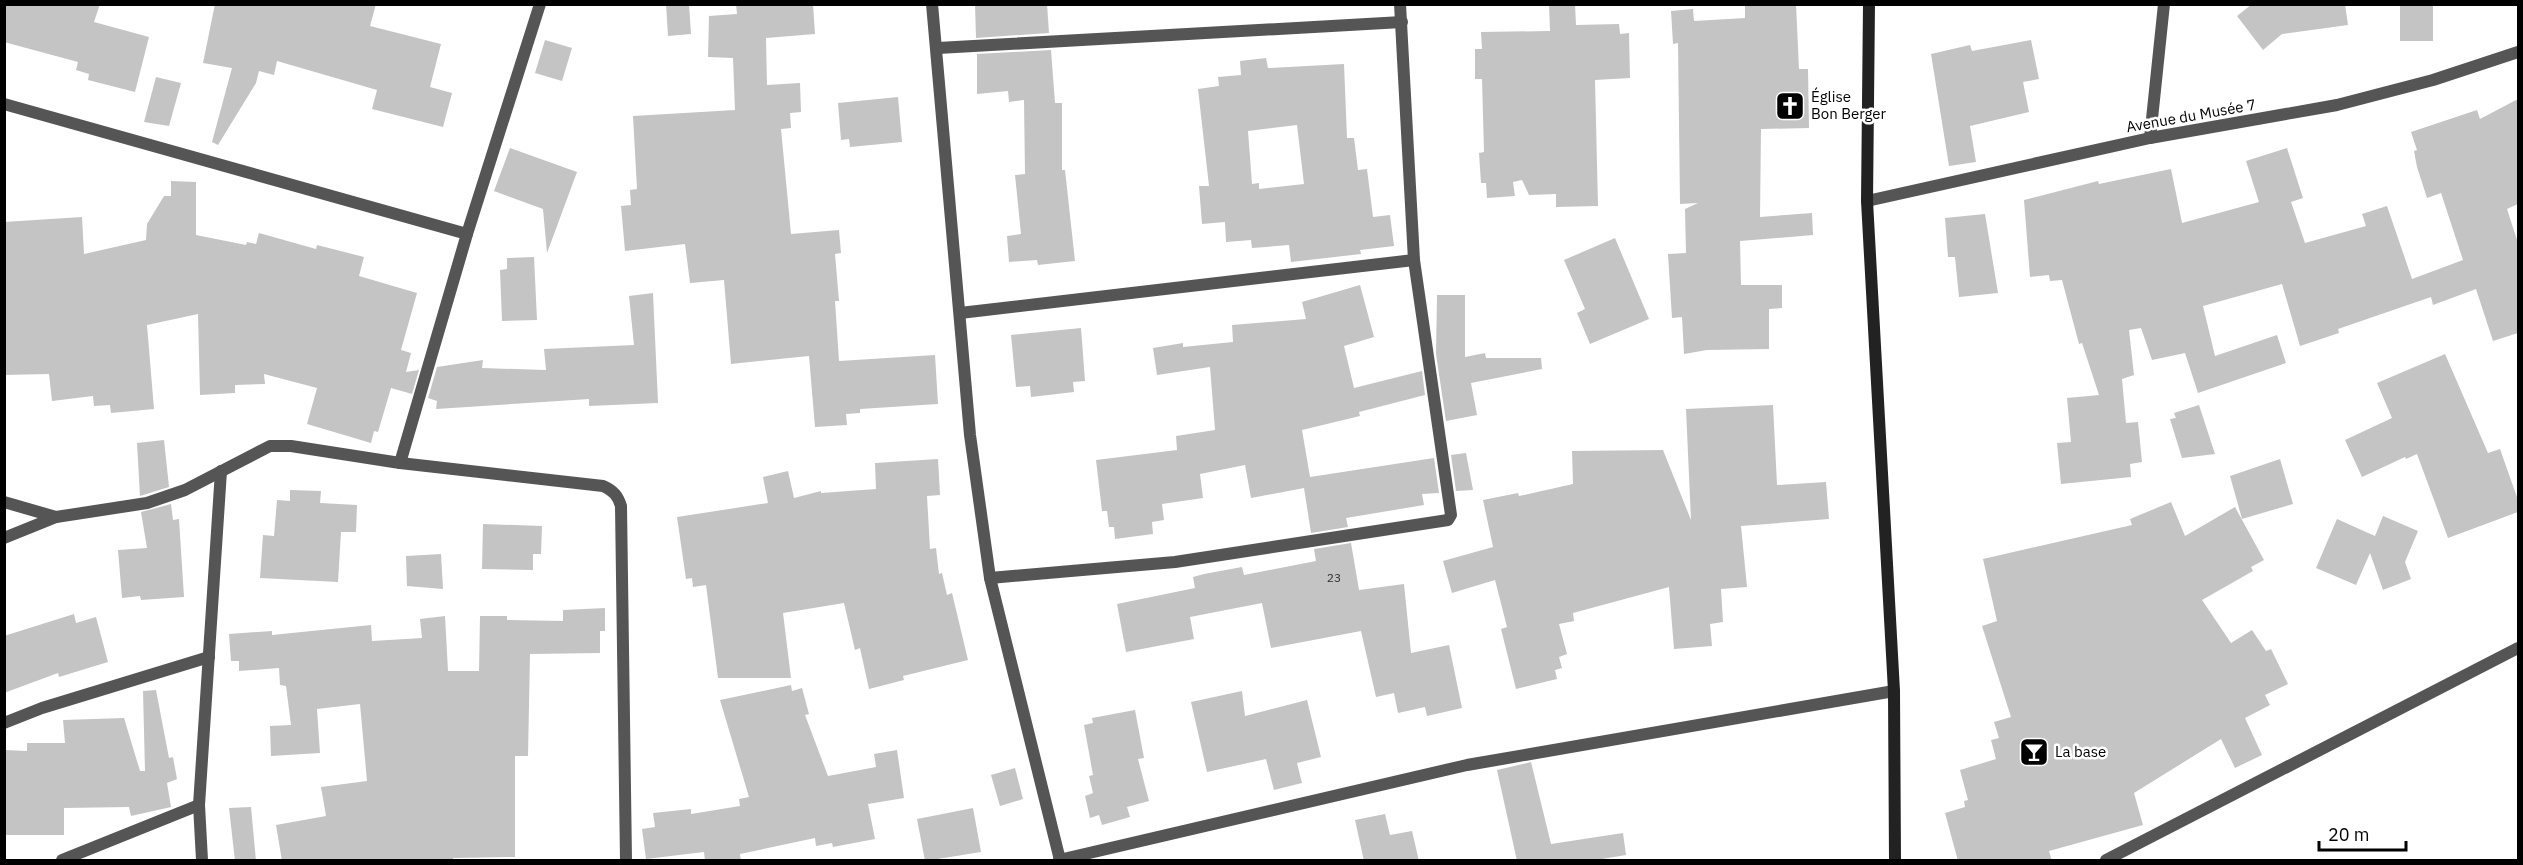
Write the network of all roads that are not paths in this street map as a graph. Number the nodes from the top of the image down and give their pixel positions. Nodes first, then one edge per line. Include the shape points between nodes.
1 (540, 4) edge
2 (932, 4) edge
3 (1400, 4) edge
4 (1869, 4) edge
5 (2164, 4) edge
6 (1402, 22) junction
7 (938, 48) junction
8 (2518, 52) edge
9 (4, 104) edge
10 (2150, 138) junction
11 (1867, 201) junction
12 (467, 234) junction
13 (1414, 260) junction
14 (960, 313) junction
15 (400, 463) junction
16 (221, 471) junction
17 (4, 502) edge
18 (56, 517) junction
19 (4, 538) edge
20 (990, 578) junction
21 (2518, 648) edge
22 (209, 657) junction
23 (1894, 691) junction
24 (4, 723) edge
25 (198, 805) junction
26 (1059, 860) edge
27 (62, 861) edge
28 (202, 861) edge
29 (626, 861) edge
30 (1895, 861) edge
31 (2106, 861) edge

1 - 12 street
2 - 7 street
3 - 6 street
4 - 11 street
5 - 10 street
6 - 7 street
6 - 13 street
7 - 14 street
8 - 10 street, Avenue du Musée 7 via 2337,105
9 - 12 street
10 - 11 street, Avenue du Musée 7
11 - 23 street
12 - 15 street
13 - 14 street
13 - 20 street via 1451,515 1448,520 1175,562
14 - 20 street via 970,435
15 - 16 street via 270,446
15 - 29 street via 603,486 618,497
16 - 18 street via 185,490 147,503
16 - 22 street
17 - 18 street
18 - 19 street
20 - 26 street
21 - 31 street
22 - 24 street
22 - 25 street
23 - 26 street via 1467,765
23 - 30 street
25 - 27 street
25 - 28 street

